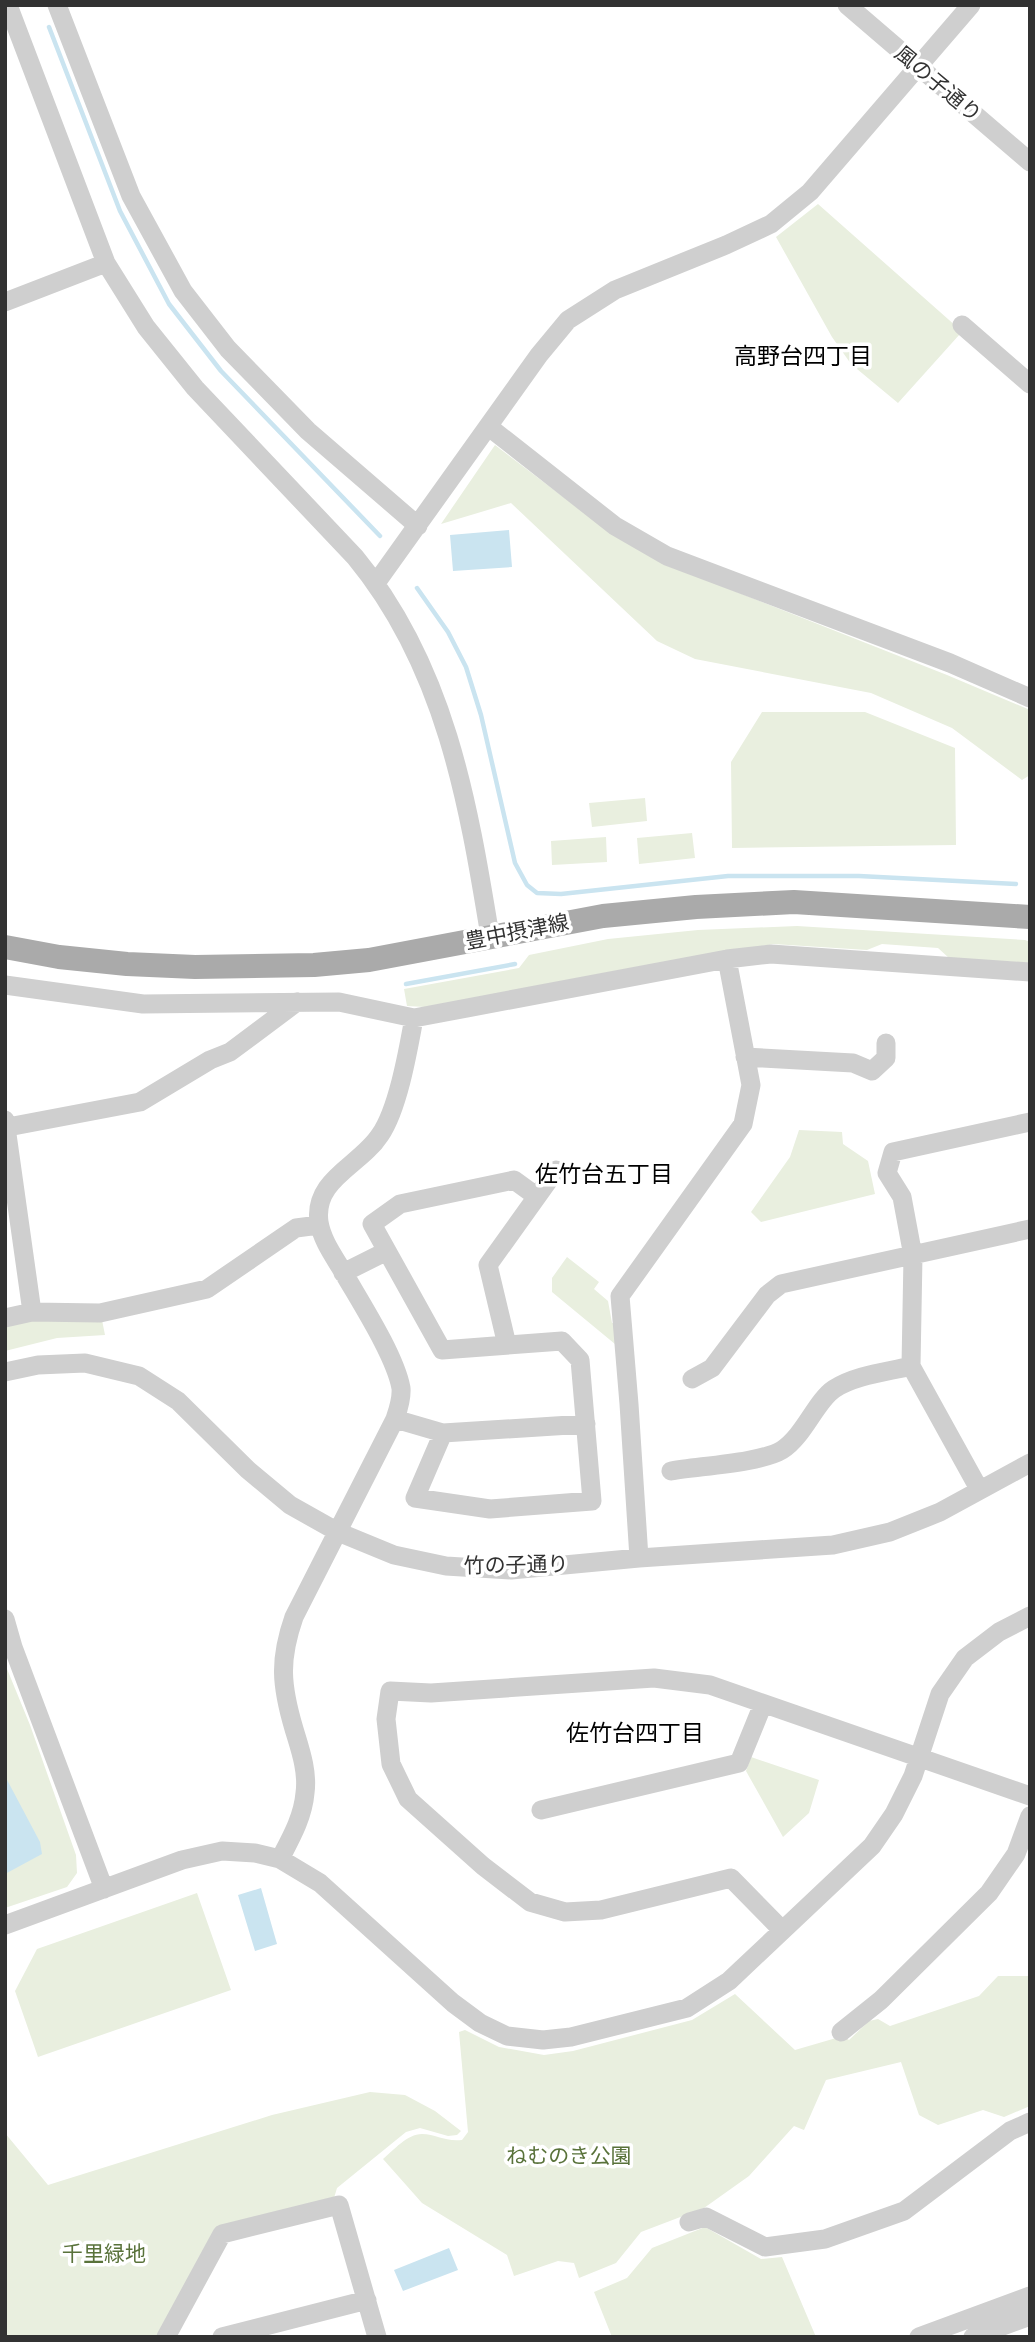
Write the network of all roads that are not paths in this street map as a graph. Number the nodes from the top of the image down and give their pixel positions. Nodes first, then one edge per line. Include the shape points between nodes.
1 (8, 5) edge
2 (57, 5) edge
3 (847, 5) edge
4 (971, 5) edge
5 (919, 68) junction
6 (1030, 162) edge
7 (106, 264) junction
8 (5, 302) edge
9 (962, 325) dead end
10 (1030, 384) edge
11 (489, 427) junction
12 (418, 526) junction
13 (376, 583) junction
14 (1030, 698) edge
15 (1030, 917) edge
16 (491, 936) junction
17 (5, 947) edge
18 (727, 959) junction
19 (1030, 972) edge
20 (5, 985) edge
21 (297, 1002) junction
22 (414, 1018) junction
23 (886, 1043) dead end
24 (746, 1057) junction
25 (1030, 1122) edge
26 (6, 1123) edge
27 (555, 1170) dead end
28 (536, 1196) junction
29 (319, 1224) junction
30 (1030, 1229) edge
31 (387, 1251) junction
32 (914, 1256) junction
33 (343, 1273) junction
34 (32, 1312) junction
35 (5, 1318) edge
36 (508, 1345) junction
37 (911, 1367) junction
38 (5, 1372) edge
39 (692, 1379) dead end
40 (395, 1419) junction
41 (586, 1424) junction
42 (443, 1433) junction
43 (1030, 1462) edge
44 (671, 1471) dead end
45 (979, 1489) junction
46 (338, 1532) junction
47 (639, 1558) junction
48 (1030, 1615) edge
49 (5, 1619) edge
50 (762, 1704) junction
51 (918, 1757) junction
52 (1030, 1796) edge
53 (541, 1810) dead end
54 (1030, 1816) edge
55 (280, 1858) junction
56 (104, 1889) junction
57 (5, 1925) edge
58 (782, 1930) junction
59 (841, 2032) dead end
60 (1030, 2122) edge
61 (689, 2222) dead end
62 (1030, 2295) edge
63 (367, 2300) junction
64 (1030, 2316) edge
65 (954, 2330) edge
66 (166, 2337) edge
67 (222, 2337) edge
68 (377, 2337) edge
69 (919, 2337) edge
70 (973, 2337) edge

1 - 7 street
2 - 12 street via 131,196 183,291 228,349 308,431
3 - 5 street, 風の子通り
4 - 5 street
5 - 6 street, 風の子通り
5 - 11 street via 810,192 771,224 615,290 568,320
7 - 8 street
7 - 13 street via 146,327 195,388
9 - 10 street
11 - 12 street
11 - 14 street via 615,526 667,556
12 - 13 street
13 - 16 street via 427,673 460,771
15 - 16 main road, 豊中摂津線 via 794,902 603,916
16 - 17 main road, 豊中摂津線 via 369,960 314,965 127,964
18 - 19 street via 771,954
18 - 22 street
18 - 24 street
20 - 21 street via 143,1004
21 - 22 street via 339,1002
21 - 26 street via 230,1052 140,1102
22 - 29 street via 391,1113 381,1135 322,1194
23 - 24 street via 886,1058 872,1070 853,1063
24 - 47 street via 751,1085 743,1124 615,1291 629,1404
25 - 32 street via 893,1152 887,1173 902,1197
26 - 34 street
27 - 28 street
28 - 31 street via 514,1180 400,1204 372,1224
28 - 36 street via 488,1265
29 - 33 street
29 - 34 street via 296,1228 207,1289 100,1313
30 - 32 street
31 - 33 street
31 - 36 street via 442,1350
32 - 37 street
32 - 39 street via 781,1284 767,1295 712,1368
33 - 40 street via 392,1361 401,1390
34 - 35 street
36 - 41 street via 562,1341 580,1360
37 - 44 street via 863,1377 832,1390 798,1449
37 - 45 street
38 - 46 street, 竹の子通り via 85,1363 139,1376 177,1401 290,1505
40 - 42 street
40 - 46 street
41 - 42 street
41 - 42 street via 592,1501 491,1509 415,1498
43 - 45 street, 竹の子通り
45 - 47 street, 竹の子通り via 940,1512 890,1532 833,1545
46 - 47 street, 竹の子通り via 394,1555 446,1566 511,1570
46 - 55 street via 284,1645 282,1675 304,1765 306,1793 298,1824
48 - 51 street via 965,1658 940,1694
49 - 56 street
50 - 51 street
50 - 53 street via 739,1763
50 - 58 street via 710,1685 654,1678 431,1693 390,1691 386,1718 391,1764 408,1799 530,1902 565,1912 601,1910 731,1878
51 - 52 street
51 - 58 street via 894,1814 872,1846
54 - 59 street via 1016,1854 989,1894 881,2000
55 - 56 street via 222,1851 182,1860
55 - 58 street via 320,1883 453,2003 507,2036 571,2037 687,2008 729,1981
56 - 57 street
60 - 61 street via 1010,2131 904,2211 825,2239 765,2247 706,2217
62 - 65 street
63 - 66 street via 339,2205 222,2234
63 - 67 street
63 - 68 street
64 - 70 street
65 - 69 street

